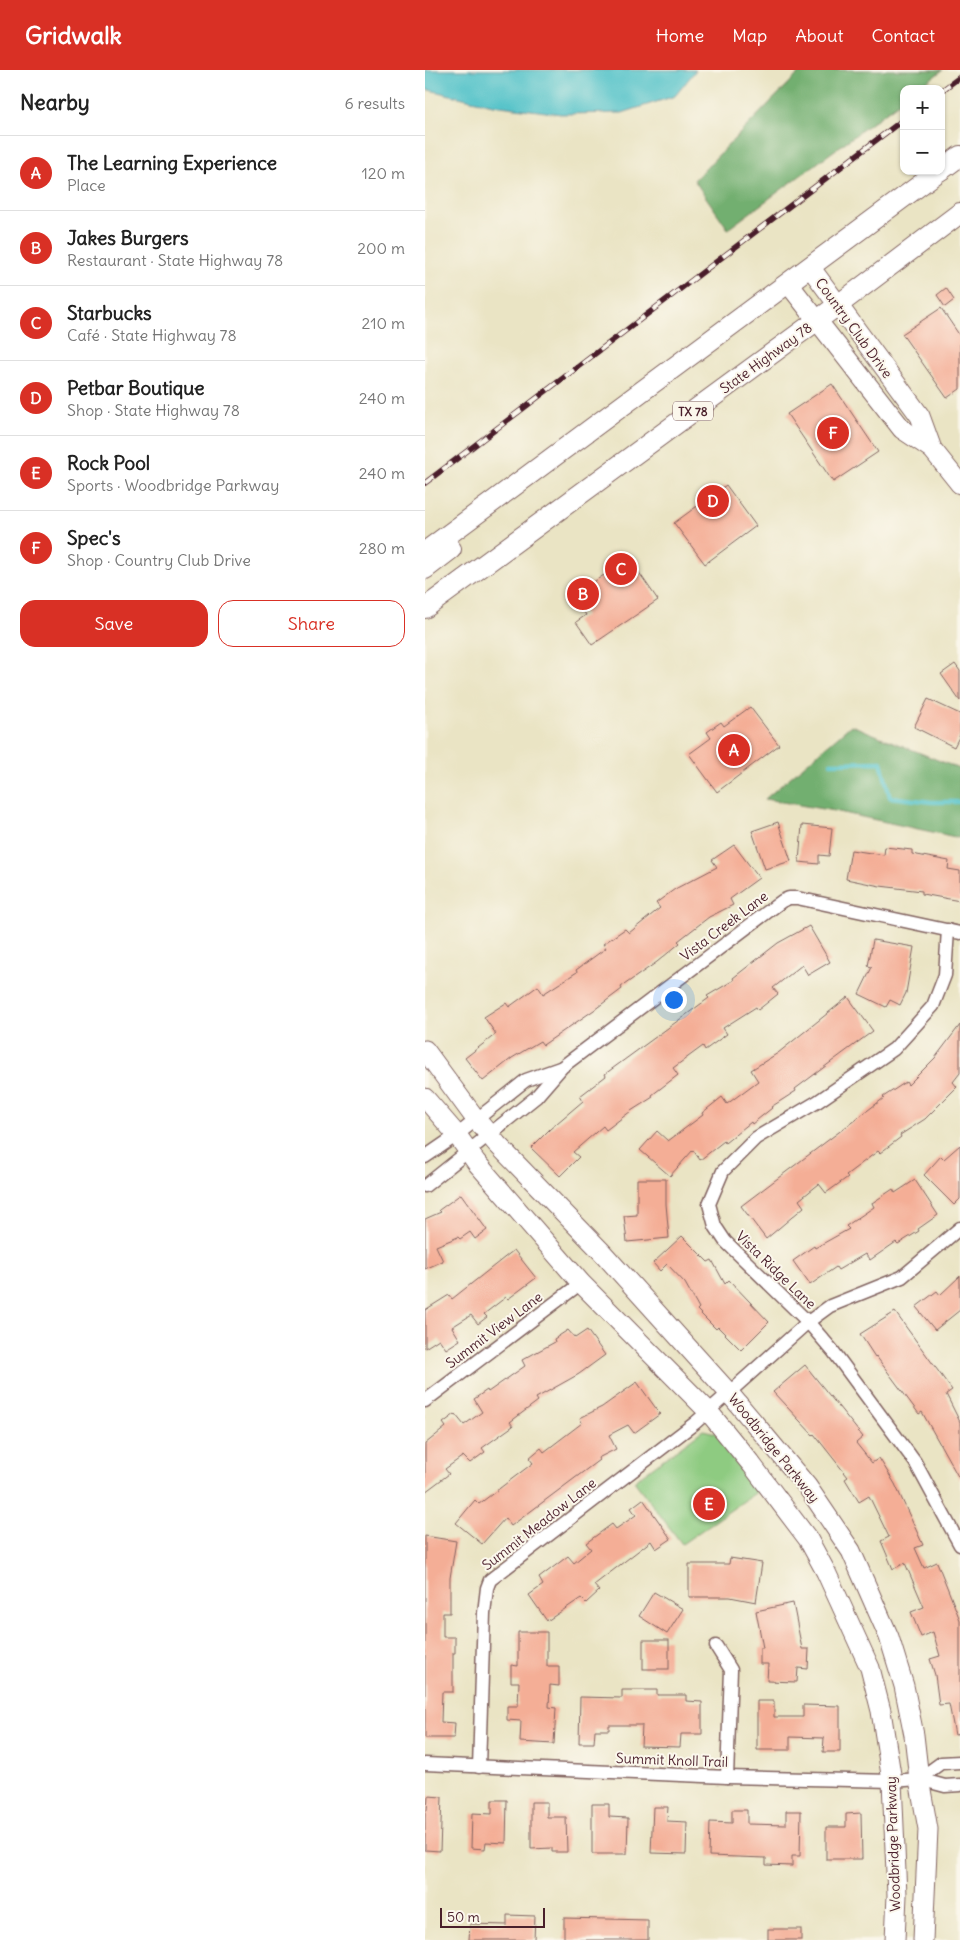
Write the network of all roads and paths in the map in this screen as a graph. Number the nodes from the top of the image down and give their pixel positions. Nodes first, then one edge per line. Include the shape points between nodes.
1 (960, 156) edge
2 (945, 166) edge
3 (933, 175) edge
4 (960, 212) edge
5 (810, 267) junction
6 (788, 283) junction
7 (838, 305) junction
8 (817, 320) junction
9 (899, 388) junction
10 (881, 402) junction
11 (932, 449) junction
12 (960, 484) edge
13 (512, 487) junction
14 (425, 552) edge
15 (425, 569) edge
16 (425, 608) edge
17 (954, 932) edge
18 (425, 1050) edge
19 (562, 1067) junction
20 (425, 1098) edge
21 (475, 1118) junction
22 (488, 1134) junction
23 (457, 1135) junction
24 (468, 1151) junction
25 (425, 1157) edge
26 (425, 1186) edge
27 (960, 1228) edge
28 (581, 1283) junction
29 (808, 1322) junction
30 (729, 1393) junction
31 (425, 1401) edge
32 (708, 1411) junction
33 (960, 1545) edge
34 (716, 1646) dead end
35 (960, 1762) edge
36 (425, 1764) edge
37 (479, 1767) junction
38 (727, 1777) junction
39 (919, 1779) junction
40 (892, 1781) junction
41 (960, 1784) edge
42 (895, 1940) edge
43 (923, 1940) edge

1 - 2 main road
3 - 5 main road
4 - 7 main road, State Highway 78 / TX 78
5 - 6 main road
5 - 7 main road, Country Club Drive
6 - 8 main road, Country Club Drive
6 - 13 main road
7 - 8 main road, State Highway 78 / TX 78
7 - 9 main road, Country Club Drive
8 - 10 main road, Country Club Drive
8 - 16 main road, State Highway 78 / TX 78
9 - 10 main road, Country Club Drive
9 - 11 main road, Country Club Drive via 920,416
10 - 11 main road, Country Club Drive via 902,428
11 - 12 main road, Country Club Drive
13 - 14 main road
13 - 15 main road via 499,512
17 - 19 street, Vista Creek Lane via 789,898
17 - 29 street, Vista Ridge Lane via 945,975 933,1006 894,1050 756,1138 723,1171 709,1204 715,1226 725,1241
18 - 21 main road, Woodbridge Parkway
19 - 21 street, Vista Creek Lane via 526,1080
19 - 22 street, Vista Creek Lane via 536,1098
20 - 23 main road, Woodbridge Parkway
21 - 22 main road, Woodbridge Parkway
21 - 23 street, Vista Creek Lane
22 - 24 street, Vista Creek Lane
22 - 30 main road, Woodbridge Parkway via 601,1251
23 - 24 main road, Woodbridge Parkway
23 - 25 street, Vista Creek Lane
24 - 26 street, Vista Creek Lane
24 - 28 main road, Woodbridge Parkway
27 - 29 street, Summit Meadow Lane via 902,1277 830,1306
28 - 31 street, Summit View Lane
28 - 32 main road, Woodbridge Parkway
29 - 30 street, Summit Meadow Lane
29 - 33 street, Vista Ridge Lane via 915,1462
30 - 32 street, Summit Meadow Lane
30 - 39 main road, Woodbridge Parkway via 807,1486 851,1551 889,1636 904,1686
32 - 37 street, Summit Meadow Lane via 490,1580 484,1613
32 - 40 main road, Woodbridge Parkway via 808,1539 826,1572 870,1668 881,1711
34 - 38 street via 731,1670
35 - 39 street via 941,1763
36 - 37 street, Summit Knoll Trail
37 - 38 street, Summit Knoll Trail
38 - 40 street, Summit Knoll Trail
39 - 40 street, Summit Knoll Trail
39 - 41 street via 945,1786
39 - 43 main road, Woodbridge Parkway via 928,1829
40 - 42 main road, Woodbridge Parkway via 897,1895

